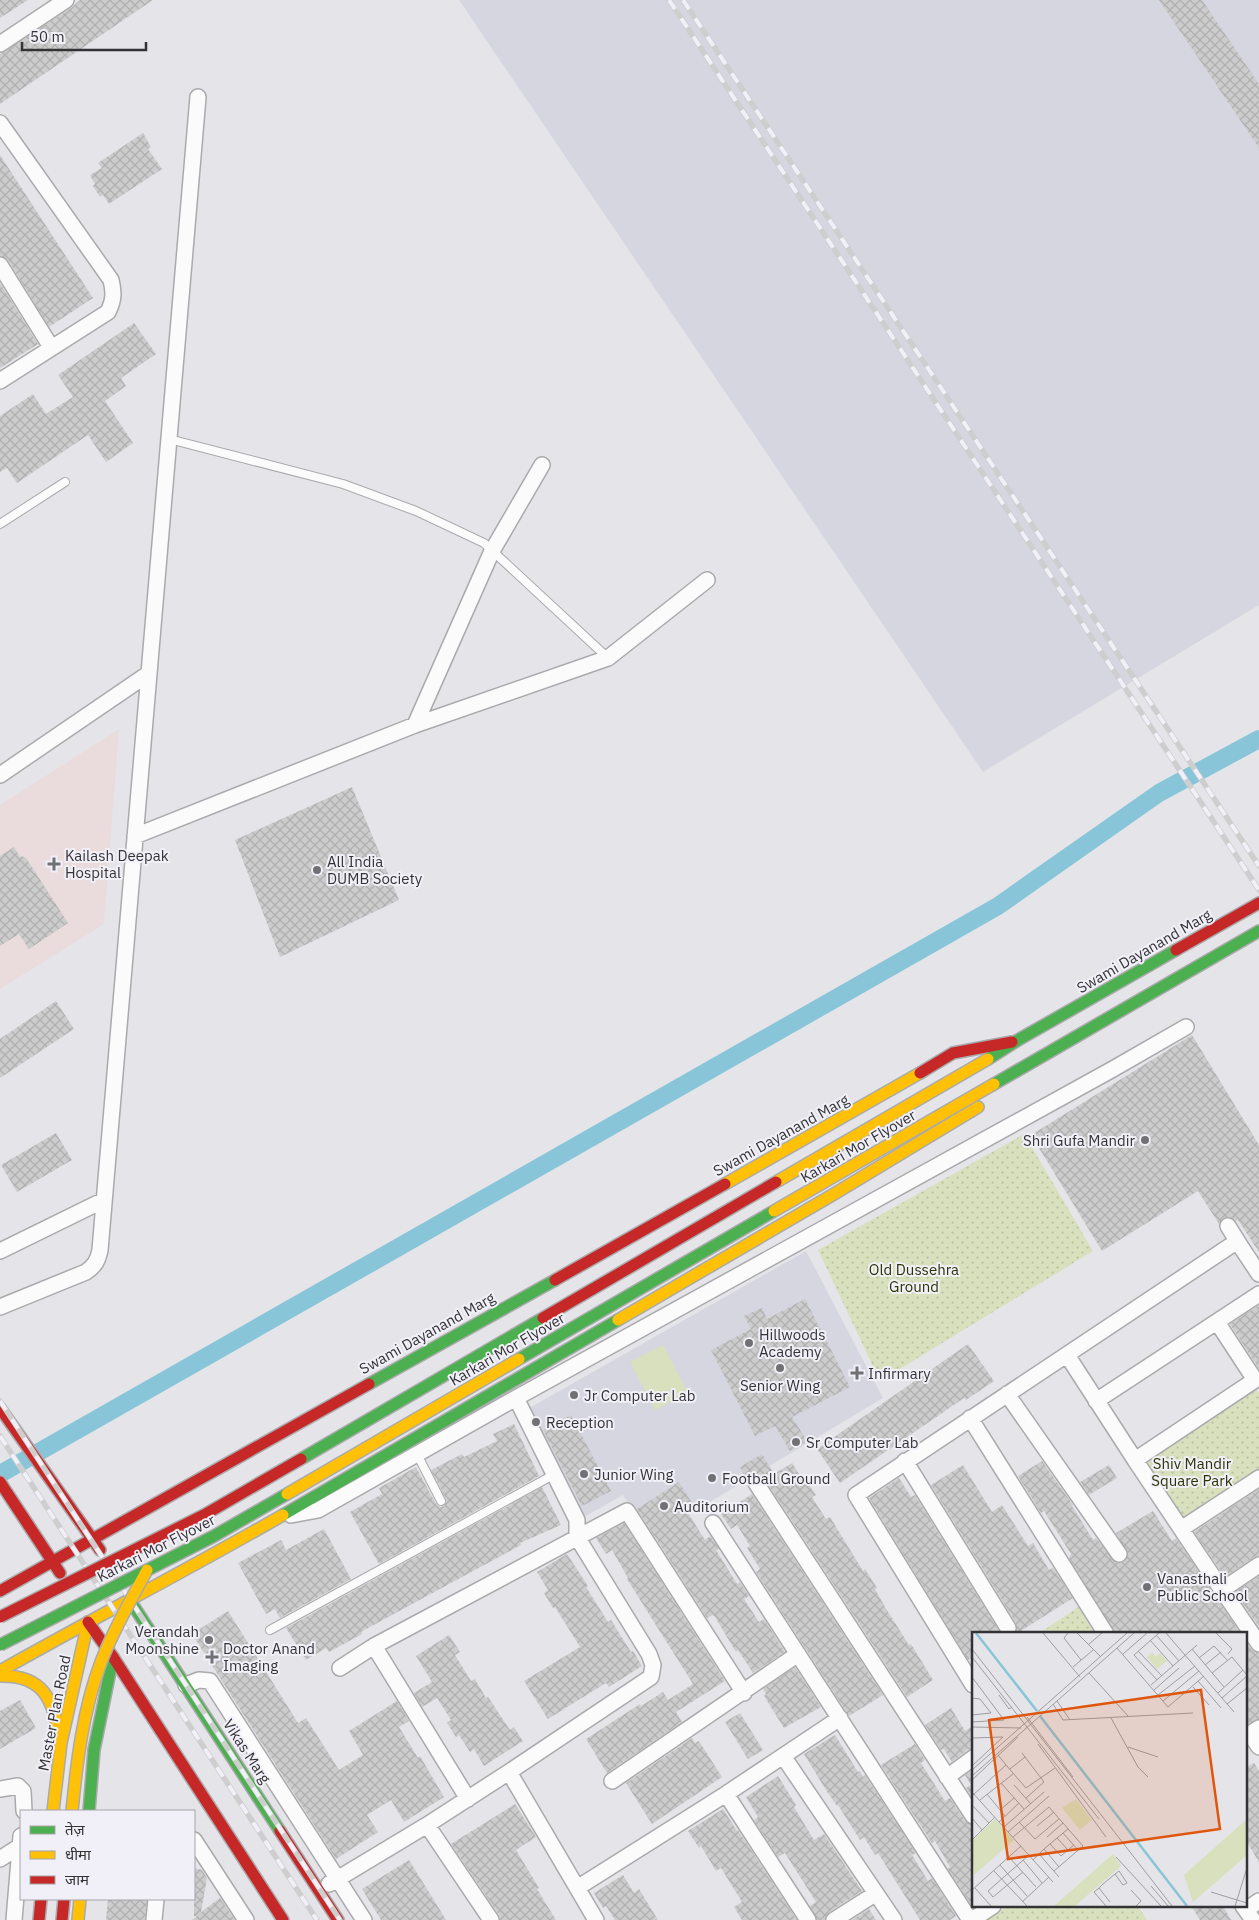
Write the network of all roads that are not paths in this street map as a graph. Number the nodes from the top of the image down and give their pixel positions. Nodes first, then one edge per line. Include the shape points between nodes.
1 (66, 0) edge
2 (0, 44) edge
3 (198, 96) dead end
4 (0, 123) edge
5 (0, 265) edge
6 (52, 347) junction
7 (0, 381) edge
8 (169, 438) junction
9 (542, 465) dead end
10 (65, 482) dead end
11 (0, 524) edge
12 (492, 551) junction
13 (707, 580) dead end
14 (608, 658) junction
15 (148, 674) junction
16 (414, 725) junction
17 (0, 775) edge
18 (135, 836) junction
19 (1259, 903) edge
20 (1259, 931) edge
21 (1186, 1026) dead end
22 (1018, 1040) junction
23 (1024, 1067) junction
24 (104, 1200) junction
25 (1228, 1226) dead end
26 (1241, 1247) junction
27 (0, 1251) edge
28 (1259, 1274) edge
29 (1259, 1294) edge
30 (0, 1307) edge
31 (1217, 1322) junction
32 (1067, 1355) junction
33 (1257, 1383) edge
34 (1007, 1394) junction
35 (516, 1398) junction
36 (1096, 1401) junction
37 (0, 1408) edge
38 (970, 1418) junction
39 (417, 1454) junction
40 (1135, 1460) junction
41 (906, 1462) junction
42 (555, 1474) junction
43 (1259, 1478) edge
44 (0, 1482) edge
45 (756, 1483) dead end
46 (441, 1501) dead end
47 (281, 1516) junction
48 (713, 1523) dead end
49 (1181, 1529) junction
50 (577, 1537) junction
51 (92, 1538) junction
52 (1119, 1554) dead end
53 (53, 1561) junction
54 (1259, 1565) edge
55 (147, 1570) junction
56 (1222, 1590) junction
57 (0, 1591) edge
58 (129, 1599) junction
59 (0, 1617) edge
60 (88, 1622) junction
61 (1008, 1628) dead end
62 (270, 1630) dead end
63 (1105, 1632) edge
64 (1258, 1641) edge
65 (0, 1645) edge
66 (374, 1646) junction
67 (798, 1654) junction
68 (113, 1657) junction
69 (340, 1668) dead end
70 (0, 1671) edge
71 (0, 1676) edge
72 (972, 1683) edge
73 (186, 1685) junction
74 (744, 1692) junction
75 (840, 1718) junction
76 (1251, 1733) edge
77 (61, 1743) junction
78 (1259, 1747) edge
79 (94, 1750) junction
80 (783, 1756) junction
81 (972, 1759) edge
82 (509, 1772) junction
83 (947, 1777) junction
84 (612, 1780) dead end
85 (0, 1790) edge
86 (726, 1794) junction
87 (468, 1799) junction
88 (24, 1810) edge
89 (53, 1810) edge
90 (72, 1810) edge
91 (89, 1810) edge
92 (972, 1814) edge
93 (427, 1825) junction
94 (20, 1842) edge
95 (195, 1842) edge
96 (20, 1852) edge
97 (0, 1859) edge
98 (337, 1879) junction
99 (577, 1888) junction
100 (319, 1890) junction
101 (875, 1894) junction
102 (42, 1900) edge
103 (64, 1900) edge
104 (80, 1900) edge
105 (156, 1900) edge
106 (1259, 1901) edge
107 (990, 1908) edge
108 (1247, 1912) edge
109 (14, 1920) edge
110 (39, 1920) edge
111 (62, 1920) edge
112 (78, 1920) edge
113 (154, 1920) edge
114 (246, 1920) edge
115 (283, 1920) edge
116 (338, 1920) edge
117 (364, 1920) edge
118 (491, 1920) edge
119 (596, 1920) edge
120 (808, 1920) edge
121 (834, 1920) edge
122 (894, 1920) edge
123 (971, 1920) edge

1 - 2 street
3 - 8 street
4 - 6 street via 111,280 113,301 108,312
5 - 6 street
6 - 7 street
8 - 12 lane via 343,484 416,511 484,543
8 - 15 street
9 - 12 street
10 - 11 lane
12 - 14 lane
12 - 16 street
13 - 14 street
14 - 16 street
15 - 17 street
15 - 18 street
16 - 18 street
18 - 24 street
19 - 22 main road, Swami Dayanand Marg
20 - 23 main road
21 - 35 street
22 - 51 main road, Swami Dayanand Marg via 954,1053
22 - 59 main road, Karkari Mor Flyover, bridge via 204,1515
23 - 47 main road via 1002,1093
23 - 55 main road, Karkari Mor Flyover, bridge via 214,1536
24 - 27 street
24 - 30 street via 100,1250 98,1260 91,1268
25 - 26 street
26 - 28 street
26 - 32 street via 1236,1244 1230,1246
29 - 31 street
31 - 33 street
31 - 36 street
32 - 34 street
32 - 36 street
33 - 40 street
34 - 38 street
34 - 52 street
35 - 39 street
35 - 42 street
36 - 40 street
37 - 51 main road, Vikas Marg
38 - 41 street
38 - 63 street
39 - 46 lane
39 - 47 street via 318,1510
40 - 49 street
41 - 61 street
41 - 72 street via 856,1495
42 - 50 street via 578,1520
42 - 62 lane
43 - 49 street
44 - 53 main road
45 - 83 street
47 - 58 main road
48 - 67 street
49 - 56 street
50 - 66 street
50 - 74 street via 626,1511
50 - 82 street via 649,1654 653,1665 651,1676
51 - 53 main road, Swami Dayanand Marg
51 - 58 main road, Vikas Marg
53 - 57 main road, Swami Dayanand Marg
53 - 60 main road
54 - 56 street
55 - 65 main road, Karkari Mor Flyover, bridge
55 - 90 main road, bridge via 101,1662 90,1694 82,1728
56 - 64 street
58 - 60 main road
58 - 73 main road, Vikas Marg
60 - 68 main road
60 - 70 main road
60 - 77 main road, Master Plan Road
66 - 69 street
66 - 87 street
67 - 74 street
67 - 75 street
68 - 79 main road
68 - 115 main road
71 - 77 main road via 16,1676 38,1684 56,1713
73 - 98 street via 204,1679 210,1681
73 - 100 main road, Vikas Marg
74 - 84 street
75 - 80 street
75 - 123 street
76 - 78 street
77 - 79 main road
77 - 89 main road, Master Plan Road
79 - 91 main road
80 - 86 street
80 - 101 street
81 - 83 street
82 - 87 street
82 - 99 street
83 - 92 street
85 - 88 street via 18,1786 23,1791
86 - 99 street
86 - 120 street
87 - 93 street
93 - 98 street
93 - 118 street
94 - 97 street
95 - 114 street
96 - 109 street
98 - 100 street
98 - 117 street
99 - 119 street
100 - 116 main road, Vikas Marg
101 - 121 street
101 - 122 street
102 - 110 main road
103 - 111 main road
104 - 112 main road
105 - 113 street
106 - 108 street
107 - 123 street

